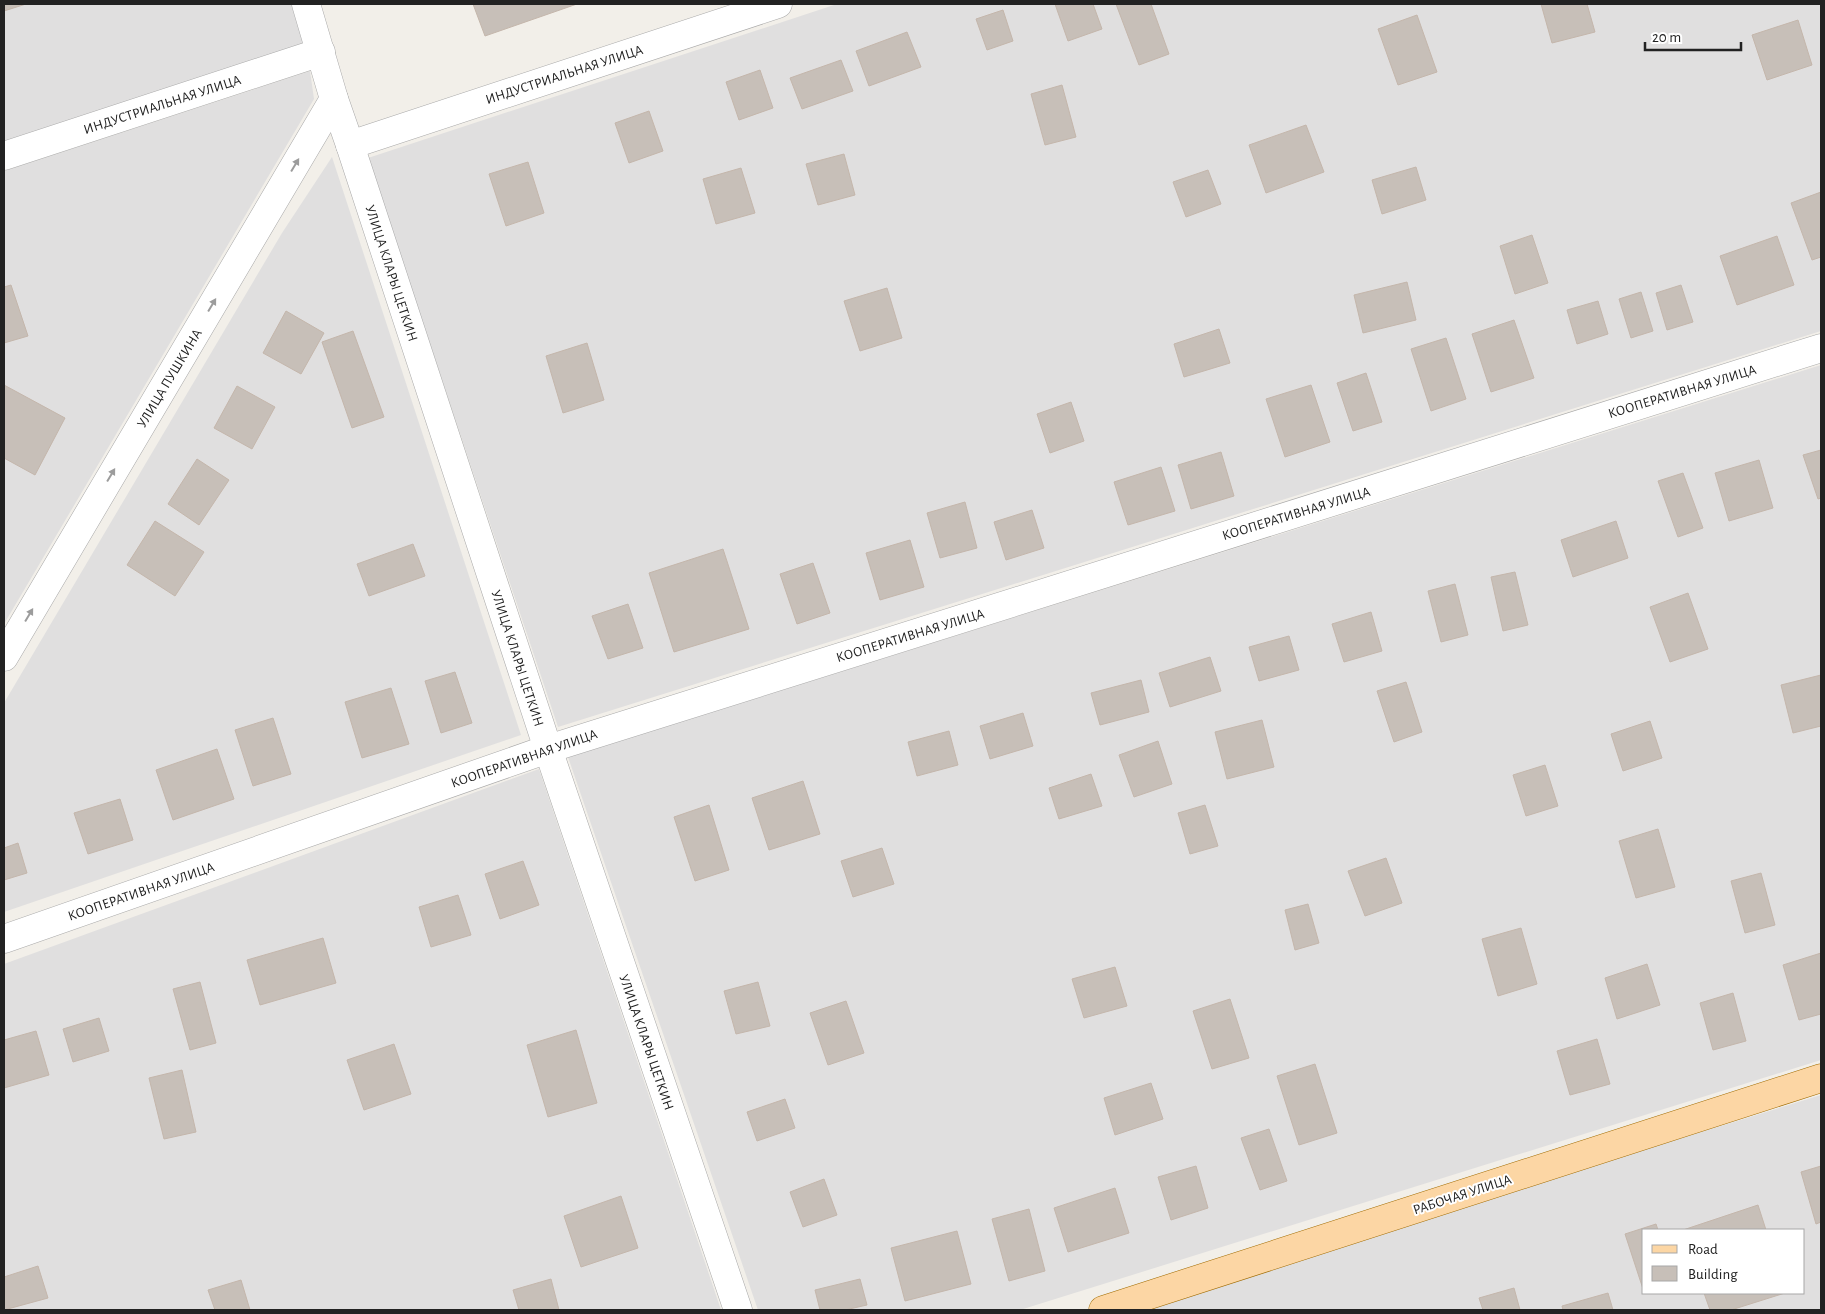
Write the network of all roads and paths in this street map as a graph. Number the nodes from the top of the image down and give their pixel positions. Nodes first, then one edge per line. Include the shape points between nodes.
1 (306, 4) edge
2 (778, 4) edge
3 (321, 52) junction
4 (334, 99) junction
5 (350, 145) junction
6 (4, 156) edge
7 (1821, 348) edge
8 (4, 657) edge
9 (548, 749) junction
10 (4, 939) edge
11 (1821, 1078) edge
12 (738, 1310) edge
13 (1103, 1310) edge

1 - 3 street, УЛИЦА КЛАРЫ ЦЕТКИН
2 - 5 street, ИНДУСТРИАЛЬНАЯ УЛИЦА
3 - 4 street, УЛИЦА КЛАРЫ ЦЕТКИН
3 - 6 street, ИНДУСТРИАЛЬНАЯ УЛИЦА
4 - 5 street, УЛИЦА КЛАРЫ ЦЕТКИН
8 -> 4 street, УЛИЦА ПУШКИНА
5 - 9 street, УЛИЦА КЛАРЫ ЦЕТКИН
7 - 9 street, КООПЕРАТИВНАЯ УЛИЦА
9 - 10 street, КООПЕРАТИВНАЯ УЛИЦА
9 - 12 street, УЛИЦА КЛАРЫ ЦЕТКИН
11 - 13 main road, РАБОЧАЯ УЛИЦА

